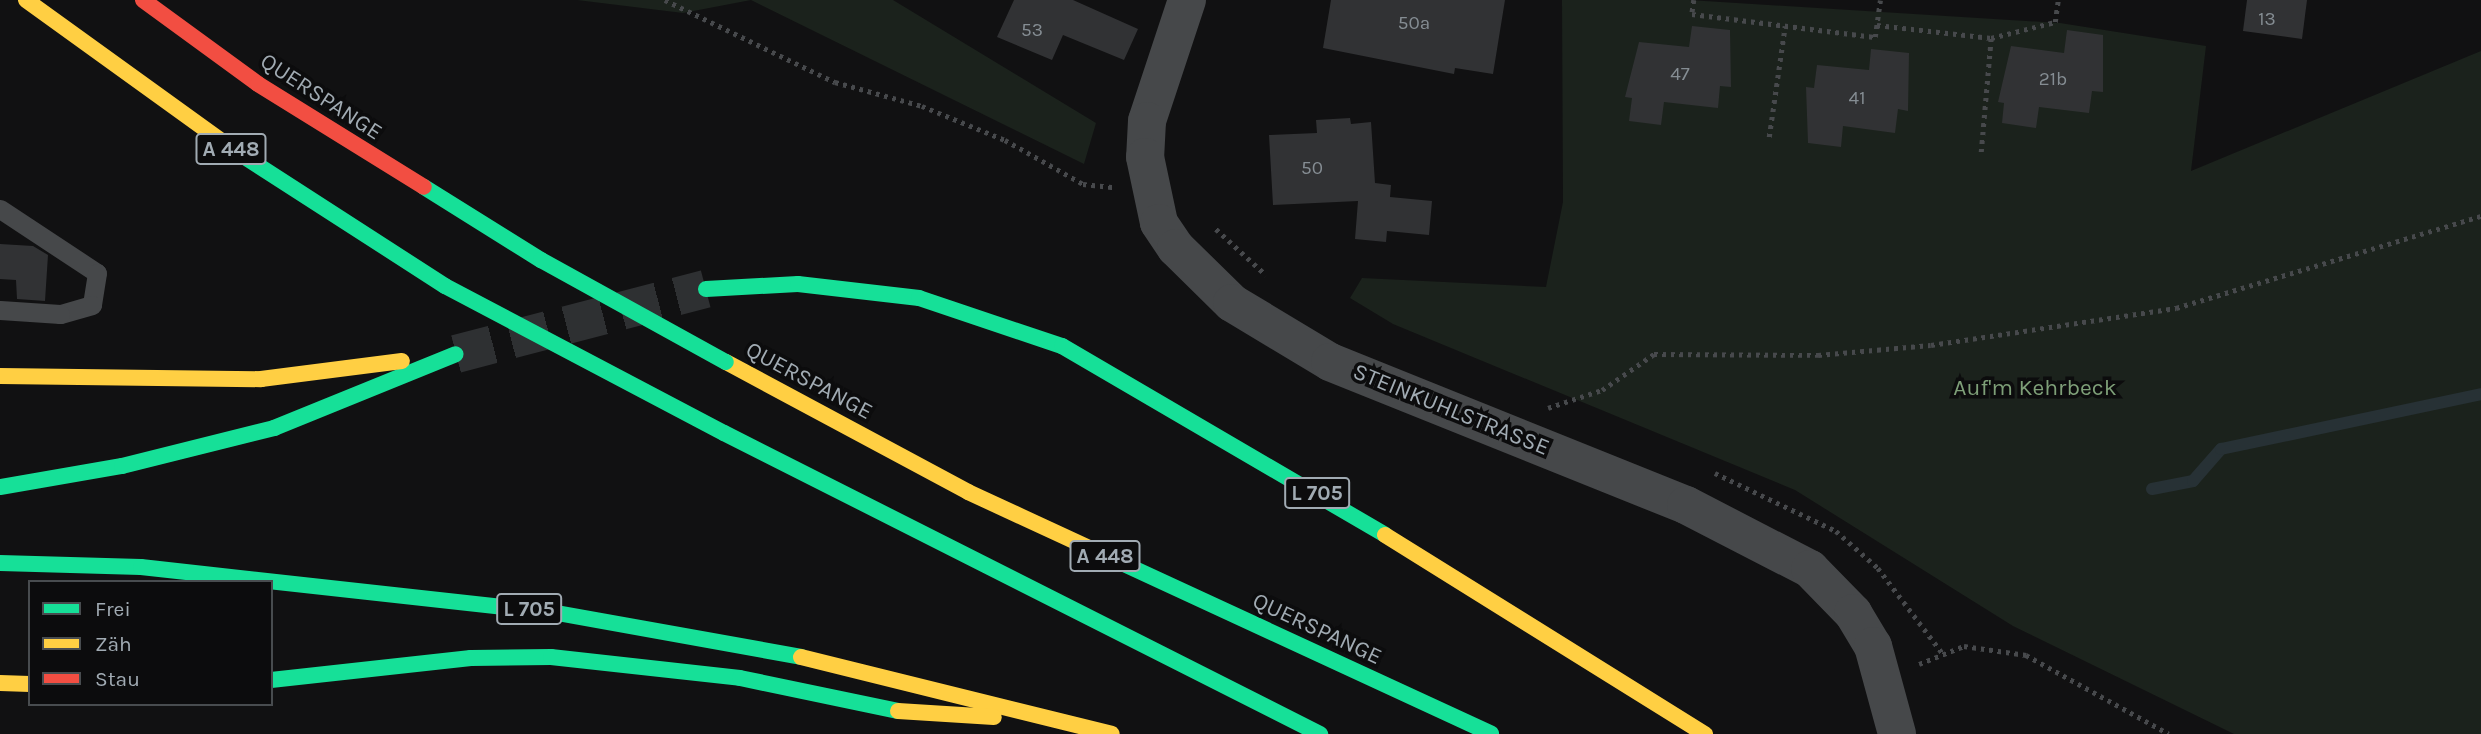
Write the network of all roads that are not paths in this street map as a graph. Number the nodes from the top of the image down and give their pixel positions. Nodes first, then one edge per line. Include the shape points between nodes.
1 (26, 0) edge
2 (143, 0) edge
3 (1187, 0) edge
4 (0, 209) edge
5 (706, 289) tunnel mouth
6 (0, 310) edge
7 (0, 376) edge
8 (0, 487) edge
9 (0, 563) edge
10 (258, 580) edge
11 (273, 582) edge
12 (273, 680) edge
13 (0, 682) edge
14 (28, 684) edge
15 (1050, 716) junction
16 (1112, 734) edge
17 (1320, 734) edge
18 (1492, 734) edge
19 (1705, 734) edge
20 (1897, 734) edge

1 - 17 highway, A 448, bridge via 211,135 445,286 724,433
2 - 18 highway, QUERSPANGE / A 448, bridge via 258,84 541,260 726,362 968,492
3 - 20 street, STEINKUHLSTRASSE via 1147,121 1154,203 1176,248 1232,303 1330,362 1686,505 1810,569 1853,612 1885,677
4 - 6 lane via 97,274 92,305 60,314
5 - 19 highway, L 705 via 798,284 919,298 1062,346 1290,476
7 - 8 highway via 261,379 456,354 275,428 122,466
9 - 10 highway, L 705 via 141,567
11 - 15 highway, L 705 via 556,613 766,648
12 - 15 highway via 471,658 551,657 700,672 929,718
13 - 14 highway
15 - 16 highway, L 705

